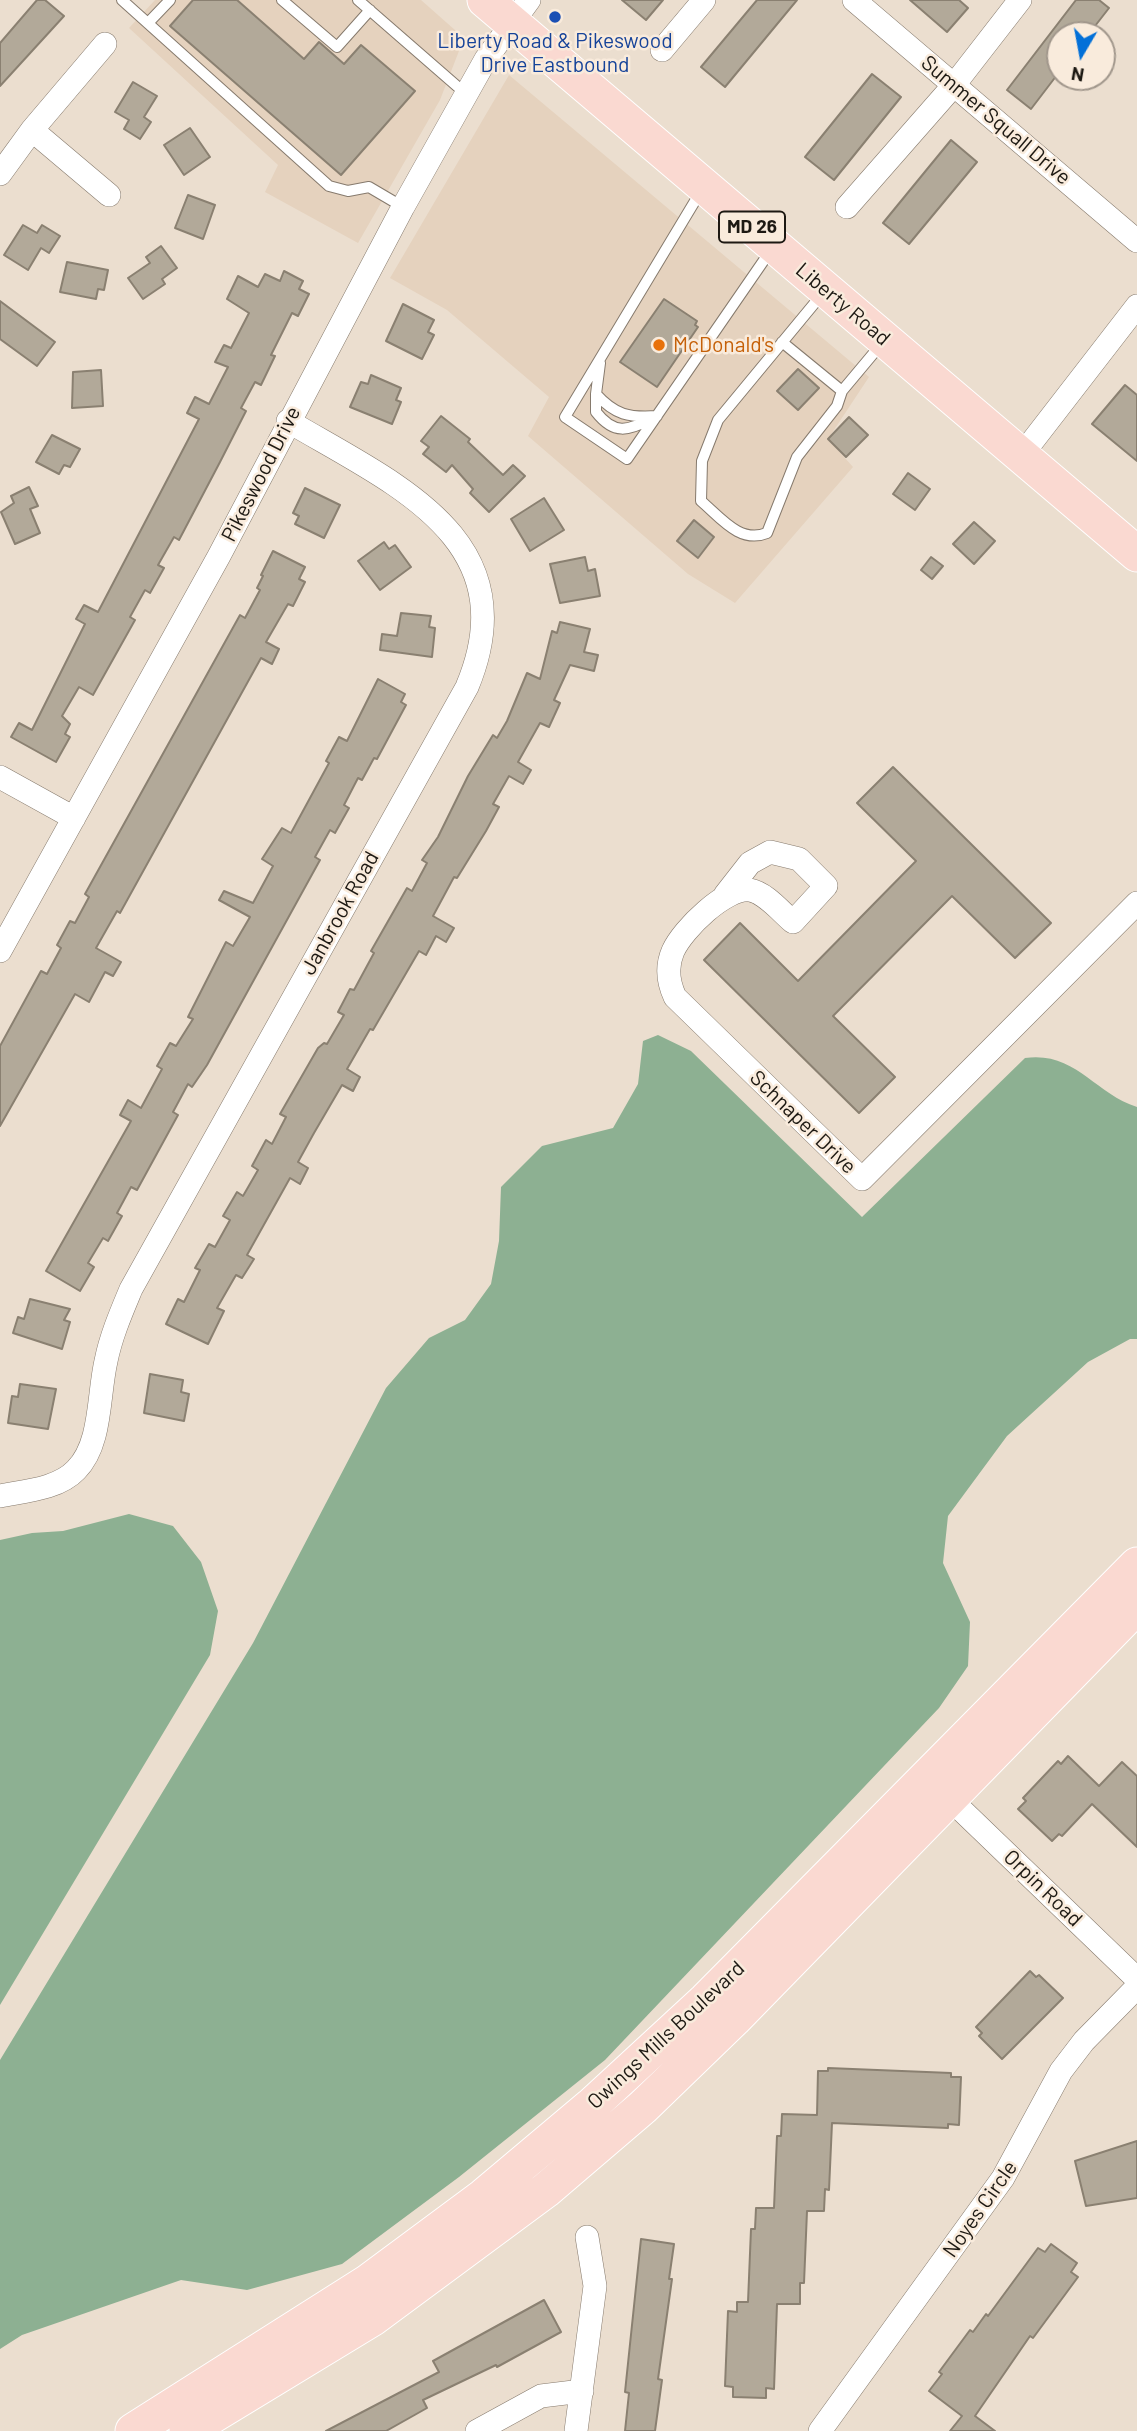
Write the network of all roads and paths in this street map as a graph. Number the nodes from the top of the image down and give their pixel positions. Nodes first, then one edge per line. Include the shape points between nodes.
1 (122, 0) edge
2 (170, 0) edge
3 (282, 0) edge
4 (358, 0) edge
5 (704, 0) edge
6 (855, 0) edge
7 (1020, 0) edge
8 (508, 7) edge
9 (370, 10) junction
10 (148, 23) junction
11 (105, 44) dead end
12 (662, 50) dead end
13 (954, 85) junction
14 (466, 94) junction
15 (32, 130) junction
16 (0, 174) edge
17 (704, 186) junction
18 (109, 195) dead end
19 (847, 207) dead end
20 (403, 208) junction
21 (1137, 241) edge
22 (774, 246) junction
23 (825, 289) junction
24 (1137, 306) edge
25 (1130, 331) edge
26 (885, 340) junction
27 (782, 342) junction
28 (601, 357) junction
29 (842, 391) junction
30 (657, 416) junction
31 (288, 421) junction
32 (1021, 456) junction
33 (1137, 554) edge
34 (0, 777) edge
35 (74, 818) junction
36 (724, 895) dead end
37 (1137, 903) edge
38 (0, 951) edge
39 (0, 1496) edge
40 (1137, 1565) edge
41 (1137, 1606) edge
42 (949, 1798) junction
43 (1137, 1979) edge
44 (1137, 1987) edge
45 (587, 2238) dead end
46 (582, 2391) junction
47 (133, 2431) edge
48 (187, 2431) edge
49 (477, 2431) edge
50 (576, 2431) edge
51 (820, 2431) edge

1 - 10 lane
2 - 10 lane
3 - 9 lane via 337,47
4 - 9 lane
5 - 12 street
6 - 13 street, Summer Squall Drive
7 - 13 street
8 - 14 street, Pikeswood Drive
8 - 17 main road, Liberty Road / MD 26
9 - 14 lane
10 - 20 lane via 330,186 348,191 369,187
11 - 15 street
13 - 19 street
13 - 21 street, Summer Squall Drive
14 - 20 street, Pikeswood Drive
15 - 16 street
15 - 18 street
17 - 22 main road, Liberty Road / MD 26
17 - 28 lane
20 - 31 street, Pikeswood Drive
22 - 23 main road, Liberty Road / MD 26
22 - 30 lane
23 - 26 main road, Liberty Road / MD 26
23 - 27 lane
24 - 25 street
25 - 32 street
26 - 29 lane
26 - 32 main road, Liberty Road / MD 26
27 - 29 lane
27 - 29 lane via 718,420 702,461 701,501 743,536 766,533 797,457 837,406
28 - 30 lane via 596,394 609,409 623,416
28 - 30 lane via 565,417 627,459
31 - 35 street, Pikeswood Drive via 213,568
31 - 39 street, Janbrook Road via 387,480 449,531 467,554 484,602 479,657 467,687 131,1289 106,1360 88,1456 75,1472 58,1482
32 - 33 main road, Liberty Road / MD 26
34 - 35 street
35 - 38 street, Pikeswood Drive
36 - 37 street, Schnaper Drive via 673,950 668,983 675,997 862,1179
40 - 47 main road, Owings Mills Boulevard via 706,2000 582,2114 485,2196 368,2282
41 - 42 main road, Owings Mills Boulevard
42 - 43 street, Orpin Road
42 - 48 main road, Owings Mills Boulevard via 734,2019 643,2107 546,2190 373,2318
44 - 51 street, Noyes Circle via 1061,2071 1003,2178
45 - 46 street via 595,2286
46 - 49 street via 541,2396
46 - 50 street

